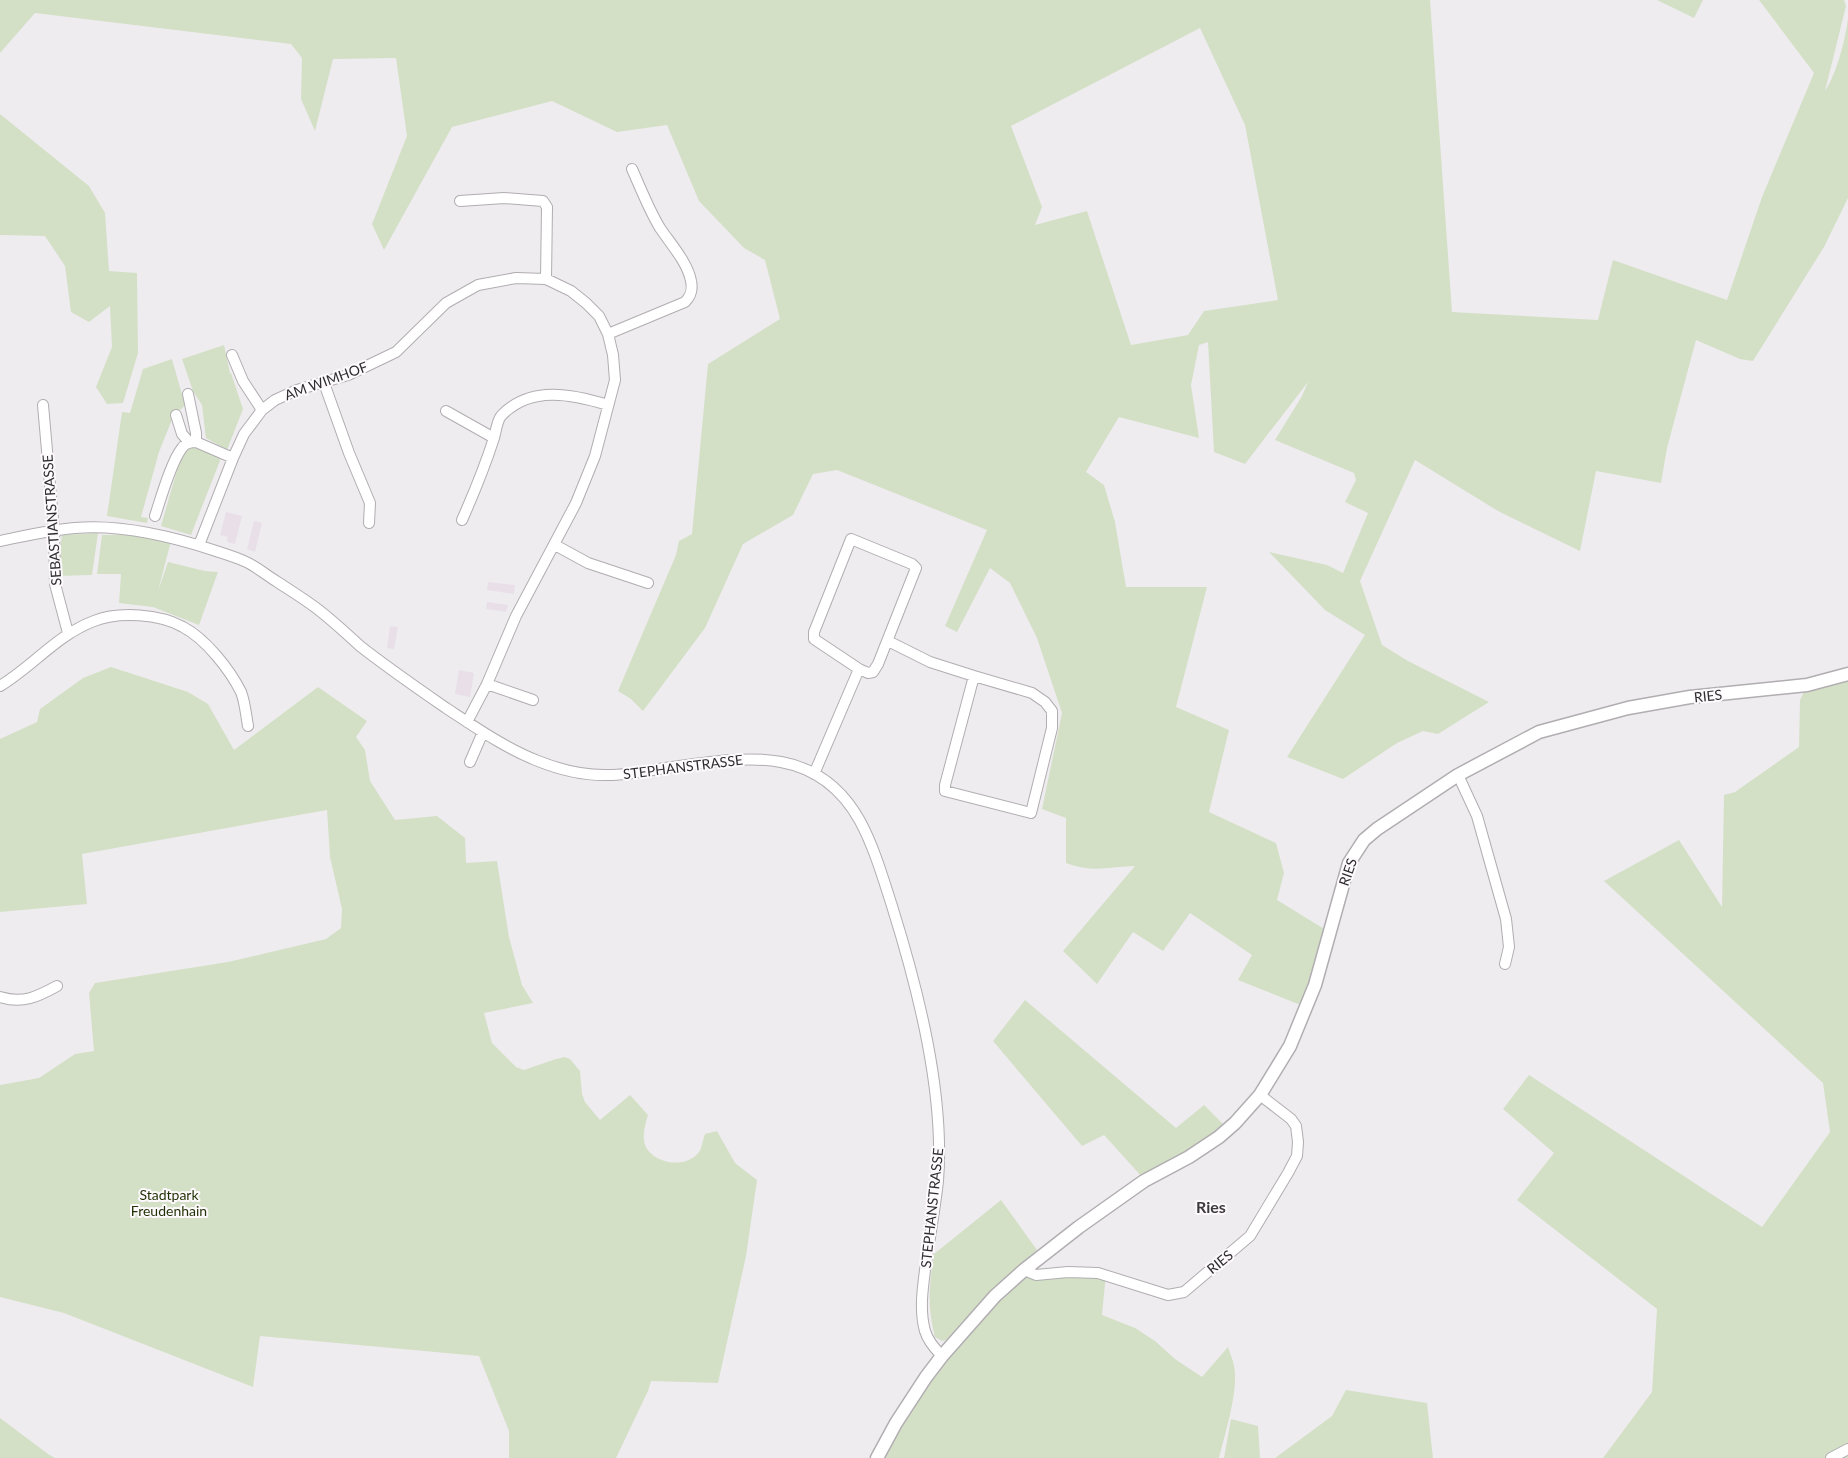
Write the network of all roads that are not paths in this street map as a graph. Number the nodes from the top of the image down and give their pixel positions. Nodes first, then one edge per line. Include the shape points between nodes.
1 (632, 169) dead end
2 (460, 201) dead end
3 (546, 279) junction
4 (608, 334) junction
5 (232, 355) dead end
6 (324, 383) junction
7 (188, 394) dead end
8 (43, 405) dead end
9 (608, 405) junction
10 (262, 410) junction
11 (446, 411) dead end
12 (176, 415) dead end
13 (494, 438) junction
14 (193, 442) junction
15 (233, 458) junction
16 (155, 516) dead end
17 (462, 520) dead end
18 (369, 523) dead end
19 (54, 530) junction
20 (0, 541) edge
21 (199, 545) junction
22 (555, 545) junction
23 (648, 583) dead end
24 (68, 633) junction
25 (888, 641) junction
26 (859, 669) junction
27 (1848, 674) edge
28 (974, 676) junction
29 (487, 684) junction
30 (0, 686) edge
31 (533, 700) dead end
32 (467, 722) junction
33 (248, 726) dead end
34 (484, 732) junction
35 (470, 762) dead end
36 (814, 774) junction
37 (1458, 775) junction
38 (1505, 964) dead end
39 (57, 986) dead end
40 (0, 997) edge
41 (1260, 1096) junction
42 (1024, 1270) junction
43 (942, 1356) junction
44 (1848, 1449) edge
45 (877, 1458) edge
46 (1831, 1458) edge

1 - 4 street via 659,226 680,256 691,279 692,292 685,302
2 - 3 street via 504,198 543,202 547,207
3 - 4 street, AM WIMHOF via 571,291 586,303 599,316
3 - 6 street, AM WIMHOF via 516,278 478,285 446,303 396,352
4 - 9 street, AM WIMHOF via 615,380
5 - 10 street via 243,381
6 - 10 street, AM WIMHOF via 297,390
6 - 18 street via 370,503
7 - 14 street via 196,433
8 - 19 street, SEBASTIANSTRASSE
9 - 13 street via 558,394 534,396 517,404 500,418
9 - 22 street, AM WIMHOF via 595,456
10 - 15 street, AM WIMHOF via 244,434
11 - 13 street
12 - 14 street via 182,434
13 - 17 street
14 - 15 street
14 - 16 street via 182,447
15 - 21 street, AM WIMHOF
19 - 20 street, STEPHANSTRASSE
19 - 21 street, STEPHANSTRASSE via 120,529
19 - 24 street, SEBASTIANSTRASSE via 54,584
21 - 32 street, STEPHANSTRASSE via 246,561 319,610 371,655
22 - 23 street via 588,564
22 - 29 street, AM WIMHOF via 516,616
24 - 30 street
24 - 33 street via 95,620 127,615 158,618 184,627 227,668 242,694
25 - 26 street via 873,672
25 - 26 street via 916,568 851,539 814,639
25 - 28 street via 930,662
26 - 36 street
27 - 37 street, RIES via 1808,685 1690,697 1607,712 1539,732
28 - 28 street via 945,791 1031,813 1052,728 1052,711 1032,693
29 - 31 street
29 - 32 street, AM WIMHOF
32 - 34 street, STEPHANSTRASSE
34 - 35 street
34 - 36 street, STEPHANSTRASSE via 539,762 577,773 629,774 759,759 778,760
36 - 43 street, STEPHANSTRASSE via 845,800 861,823 886,890 915,988 929,1055 940,1149 922,1291 924,1329
37 - 38 street via 1477,816 1506,918 1509,947
37 - 41 street, RIES via 1377,828 1354,852 1315,985 1290,1046
39 - 40 street via 29,999 12,1001
41 - 42 street, RIES via 1219,1137 1144,1181
41 - 42 street, RIES via 1296,1126 1297,1156 1250,1236 1184,1292 1168,1295 1098,1273 1036,1275
42 - 43 street, RIES via 995,1296
43 - 45 street, RIES via 896,1423
44 - 46 street

